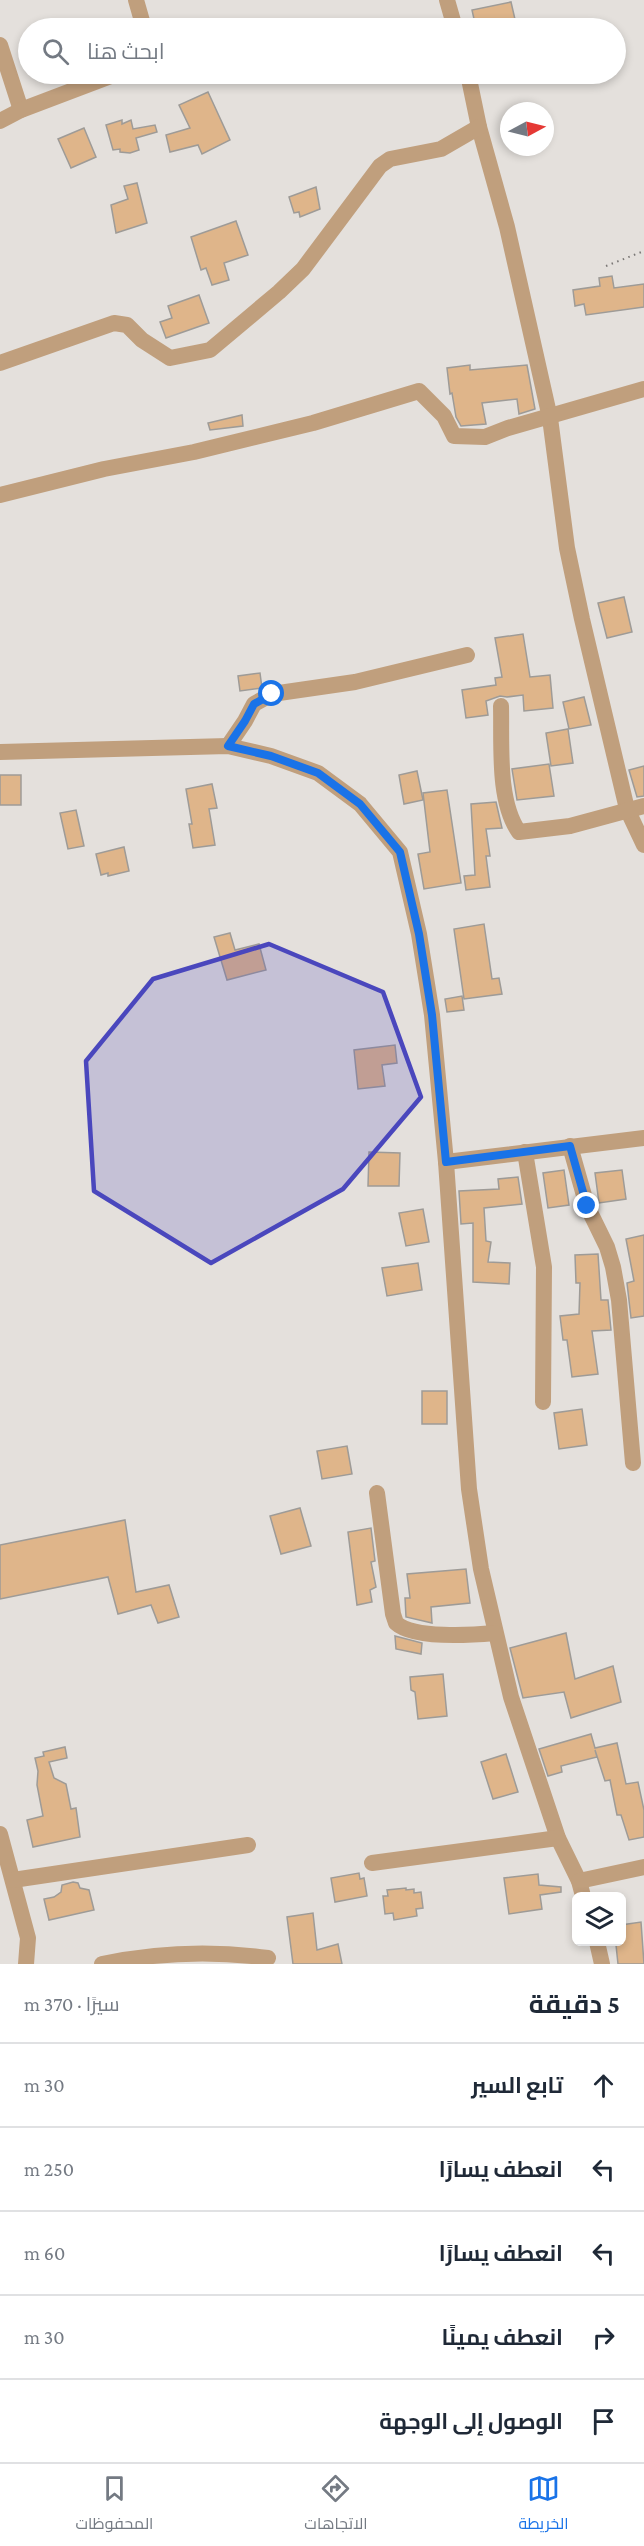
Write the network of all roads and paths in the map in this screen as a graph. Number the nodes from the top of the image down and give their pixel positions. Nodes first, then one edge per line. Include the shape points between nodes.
1 (136, 0) edge
2 (447, 0) edge
3 (141, 18) edge
4 (452, 18) edge
5 (0, 45) edge
6 (90, 84) edge
7 (470, 84) edge
8 (21, 110) junction
9 (0, 121) edge
10 (479, 127) junction
11 (644, 251) edge
12 (606, 266) dead end
13 (0, 363) edge
14 (644, 388) edge
15 (550, 418) junction
16 (0, 495) edge
17 (467, 655) dead end
18 (501, 706) dead end
19 (228, 746) junction
20 (0, 752) edge
21 (636, 807) edge
22 (644, 845) edge
23 (644, 1138) edge
24 (570, 1146) junction
25 (525, 1152) junction
26 (446, 1162) junction
27 (543, 1402) dead end
28 (633, 1463) dead end
29 (377, 1493) dead end
30 (495, 1633) junction
31 (0, 1835) edge
32 (558, 1838) junction
33 (248, 1845) dead end
34 (372, 1863) dead end
35 (644, 1868) edge
36 (13, 1880) junction
37 (581, 1889) edge
38 (598, 1946) edge
39 (268, 1958) dead end
40 (26, 1964) edge
41 (102, 1964) edge
42 (602, 1964) edge

1 - 3 street
2 - 4 street
5 - 8 street
6 - 8 street
7 - 10 street
8 - 9 street
10 - 13 street via 441,149 390,159 380,166 303,269 210,350 170,358 142,340 128,325 114,324
10 - 15 street via 507,227
11 - 12 path
14 - 15 street
15 - 16 street via 485,437 454,436 444,416 419,391 313,423
15 - 21 street via 567,548
17 - 19 street via 355,682 272,694 254,704
18 - 21 street via 502,770 508,814 519,832 570,826
19 - 20 street
19 - 26 street via 318,773 360,804 400,852 432,1015
21 - 22 street
23 - 24 street
24 - 25 street
24 - 28 street via 587,1206 613,1267
25 - 26 street
25 - 27 street via 544,1267
26 - 30 street via 469,1489
29 - 30 street via 396,1623 449,1636
30 - 32 street via 511,1697
31 - 36 street
32 - 34 street
32 - 37 street
33 - 36 street
35 - 37 street
36 - 40 street via 28,1938
38 - 42 street
39 - 41 street via 224,1952 190,1953

